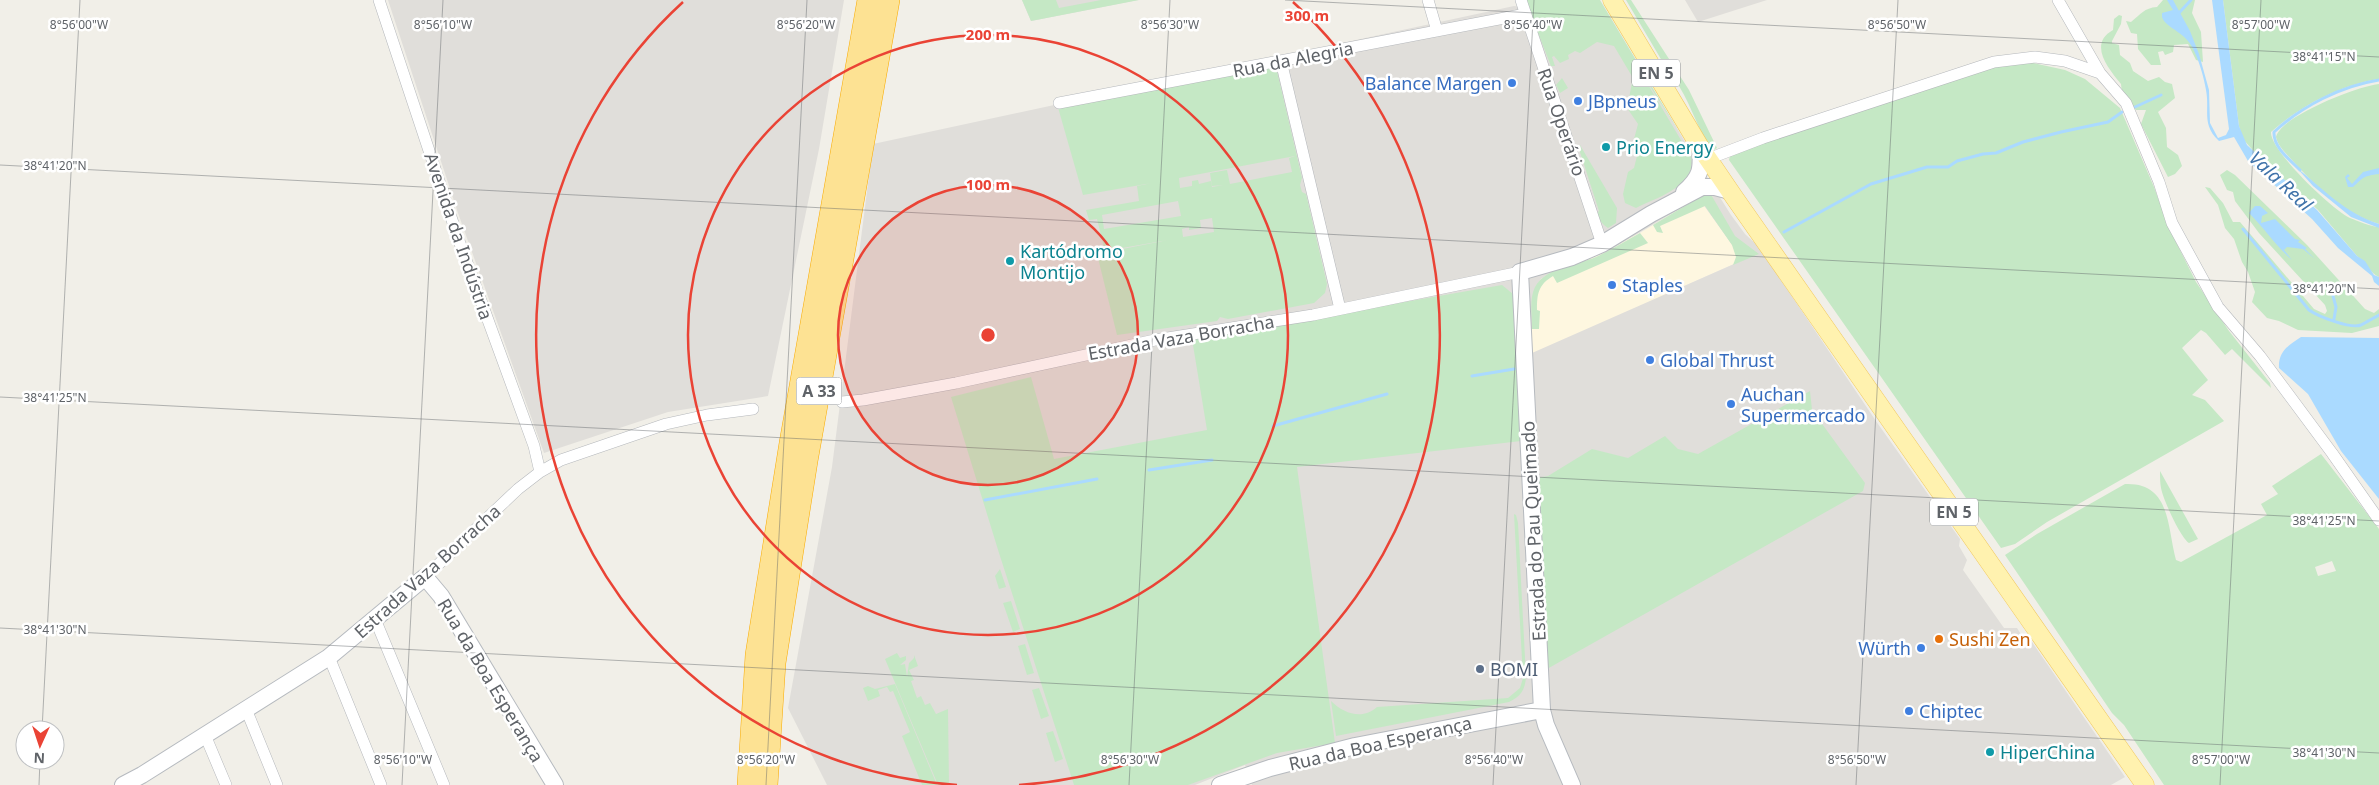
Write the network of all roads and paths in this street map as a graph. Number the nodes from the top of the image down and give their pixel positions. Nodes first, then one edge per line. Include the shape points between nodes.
1 (379, 0) edge
2 (868, 0) edge
3 (889, 0) edge
4 (1428, 0) edge
5 (1521, 0) edge
6 (1612, 0) edge
7 (2058, 0) edge
8 (1526, 14) junction
9 (1437, 31) junction
10 (1281, 61) junction
11 (2100, 73) junction
12 (1059, 103) dead end
13 (1704, 153) junction
14 (1730, 191) junction
15 (1673, 202) junction
16 (1602, 244) junction
17 (1520, 272) junction
18 (1340, 309) junction
19 (842, 402) dead end
20 (753, 409) dead end
21 (540, 472) junction
22 (2379, 520) edge
23 (425, 577) junction
24 (375, 619) junction
25 (328, 657) junction
26 (246, 709) junction
27 (1542, 710) junction
28 (206, 735) junction
29 (123, 785) edge
30 (226, 785) edge
31 (277, 785) edge
32 (381, 785) edge
33 (444, 785) edge
34 (555, 785) edge
35 (748, 785) edge
36 (767, 785) edge
37 (1220, 785) edge
38 (1572, 785) edge
39 (2145, 785) edge

1 - 21 street, Avenida da Indústria via 458,238 534,446
2 - 35 highway, A 33 via 791,434 756,655
3 - 36 highway, A 33 via 807,461 775,663
4 - 9 street
5 - 8 street, Rua Operário
6 - 13 main road, EN 5
7 - 11 street
8 - 9 street, Rua da Alegria
8 - 16 street, Rua Operário
9 - 10 street, Rua da Alegria
10 - 12 street, Rua da Alegria
10 - 18 street
11 - 13 street via 2064,61 2035,57 1994,62 1762,138
11 - 22 street via 2126,103 2159,182 2172,223 2218,307 2260,356
13 - 14 main road, EN 5
13 - 15 street via 1698,179
14 - 15 street via 1705,186
14 - 39 main road, EN 5
15 - 16 street
16 - 17 street via 1572,257
17 - 18 street, Estrada Vaza Borracha
17 - 27 street, Estrada do Pau Queimado
18 - 19 street, Estrada Vaza Borracha via 1155,340 956,383
20 - 21 street, Estrada Vaza Borracha via 666,424 561,460
21 - 23 street, Estrada Vaza Borracha
23 - 24 street, Estrada Vaza Borracha
23 - 34 street, Rua da Boa Esperança via 441,596
24 - 25 street, Estrada Vaza Borracha
24 - 33 street
25 - 26 street, Estrada Vaza Borracha
25 - 32 street
26 - 28 street, Estrada Vaza Borracha
26 - 31 street
27 - 37 street, Rua da Boa Esperança via 1364,744 1270,768
27 - 38 street, Estrada do Pau Queimado
28 - 29 street, Estrada Vaza Borracha
28 - 30 street

